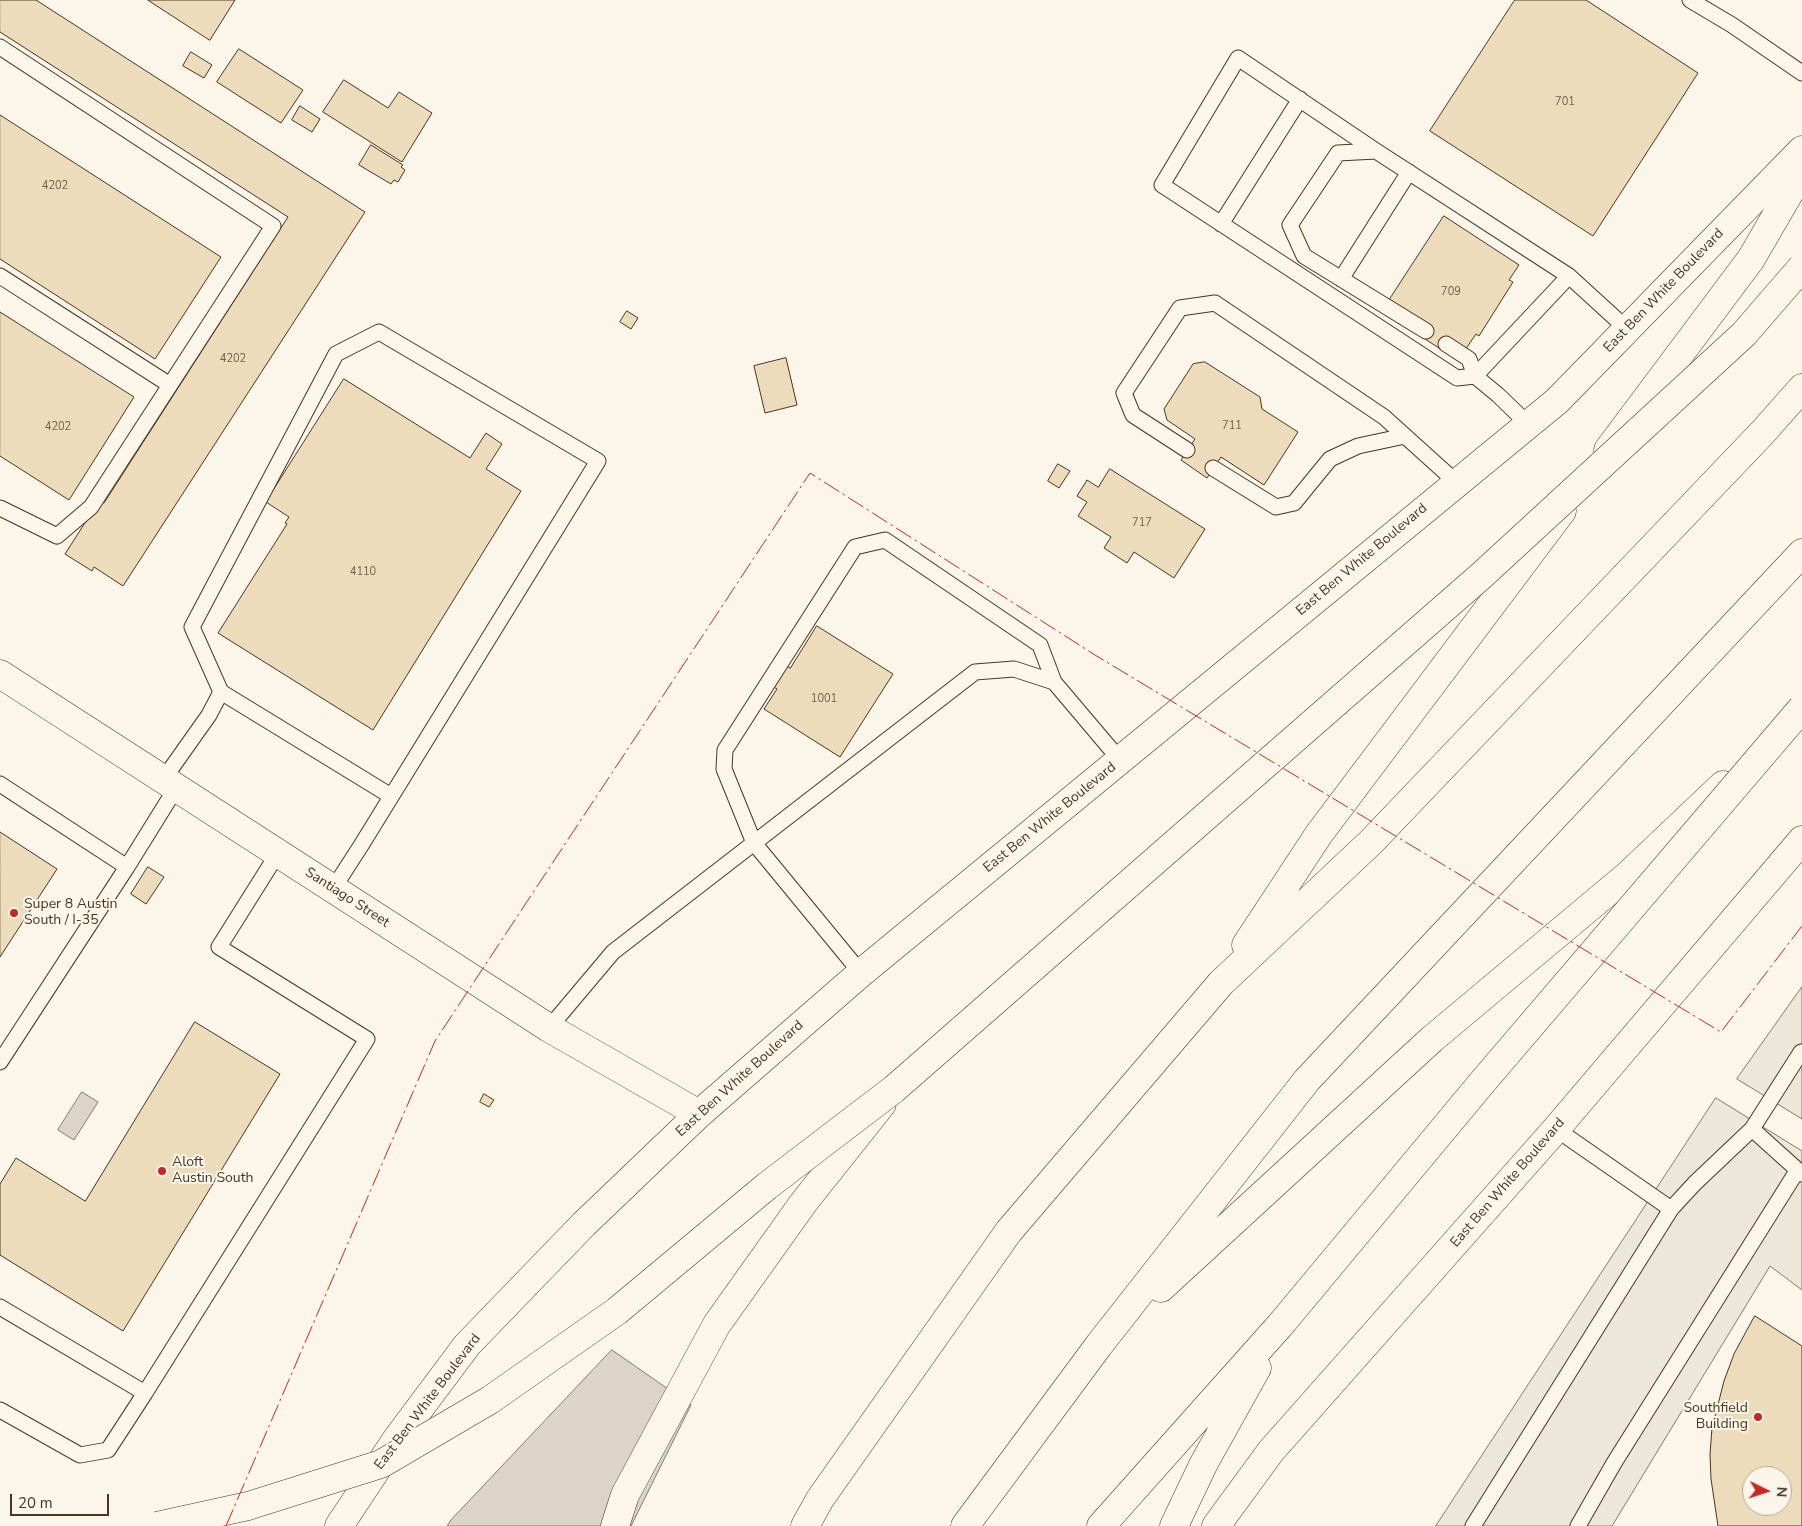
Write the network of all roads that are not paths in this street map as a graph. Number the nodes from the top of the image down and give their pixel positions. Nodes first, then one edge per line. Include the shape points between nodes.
1 (1690, 0) edge
2 (0, 47) edge
3 (1802, 73) edge
4 (1300, 100) junction
5 (1802, 150) edge
6 (1376, 151) junction
7 (1802, 171) edge
8 (1409, 172) junction
9 (1221, 224) junction
10 (1802, 266) edge
11 (0, 276) edge
12 (1569, 276) junction
13 (1341, 279) junction
14 (1627, 329) junction
15 (1426, 331) dead end
16 (1446, 344) dead end
17 (1475, 376) junction
18 (170, 384) junction
19 (1802, 388) edge
20 (1528, 425) junction
21 (1405, 436) junction
22 (1187, 450) dead end
23 (1214, 468) dead end
24 (1456, 482) junction
25 (0, 508) edge
26 (1802, 553) edge
27 (0, 674) edge
28 (1054, 682) junction
29 (221, 692) junction
30 (1802, 710) edge
31 (1120, 760) junction
32 (0, 784) edge
33 (170, 784) junction
34 (391, 796) junction
35 (1802, 840) edge
36 (754, 843) junction
37 (278, 853) junction
38 (127, 867) junction
39 (333, 889) junction
40 (861, 973) junction
41 (1221, 983) junction
42 (549, 1028) junction
43 (1802, 1052) edge
44 (0, 1062) edge
45 (894, 1089) junction
46 (699, 1114) junction
47 (1556, 1129) junction
48 (1752, 1129) junction
49 (1800, 1175) edge
50 (1671, 1209) junction
51 (0, 1308) edge
52 (1282, 1322) junction
53 (1099, 1344) junction
54 (145, 1393) junction
55 (0, 1410) edge
56 (157, 1526) edge
57 (339, 1526) edge
58 (615, 1526) edge
59 (805, 1526) edge
60 (965, 1526) edge
61 (1101, 1526) edge
62 (1174, 1526) edge
63 (1216, 1526) edge
64 (1473, 1526) edge
65 (1578, 1526) edge

1 - 3 lane
2 - 18 lane via 273,226
4 - 6 lane
4 - 9 lane
4 - 9 lane via 1238,58 1162,185
5 - 14 main road, East Ben White Boulevard
6 - 8 lane
6 - 13 lane via 1338,153 1290,225 1304,256
7 - 41 main road via 1751,259 1319,834
8 - 12 lane
8 - 13 lane
9 - 17 lane via 1457,378
10 - 45 main road, bridge via 1744,334 1482,574
11 - 18 lane
12 - 14 lane
12 - 17 lane
13 - 15 lane
14 - 20 main road, East Ben White Boulevard via 1557,401
16 - 17 lane via 1469,360
17 - 20 lane
18 - 25 lane via 91,507 57,536
19 - 41 main road via 1371,842
20 - 24 main road, East Ben White Boulevard
21 - 22 lane via 1384,417 1215,302 1180,308 1124,393 1133,415
21 - 23 lane via 1358,446 1330,460 1294,503 1276,507
21 - 24 lane
24 - 31 main road, East Ben White Boulevard
26 - 53 main road via 1308,1080
27 - 33 main road, Santiago Street
28 - 31 lane
28 - 36 lane via 1014,669 974,672
28 - 36 lane via 1040,645 885,540 855,547 725,750 724,769
29 - 33 lane
29 - 34 lane
29 - 34 lane via 192,626 336,354 379,332 598,461
30 - 52 main road, bridge via 1480,1085
30 - 53 main road via 1628,875 1432,1039
31 - 40 main road, East Ben White Boulevard
32 - 38 lane
33 - 37 main road, Santiago Street
33 - 38 lane
34 - 39 lane
35 - 47 main road, East Ben White Boulevard
36 - 40 lane
36 - 42 lane via 613,952
37 - 39 main road, Santiago Street
37 - 54 lane via 219,947 367,1039
38 - 44 lane
39 - 42 main road, Santiago Street
40 - 46 main road, East Ben White Boulevard
41 - 59 main road via 1009,1231 820,1499
42 - 46 main road, Santiago Street
43 - 48 lane
45 - 56 main road, bridge via 767,1186 617,1311 490,1400 381,1464 248,1506
45 - 58 main road, bridge via 804,1202 717,1324 625,1495
46 - 57 main road, East Ben White Boulevard via 584,1224 467,1345 396,1440
47 - 50 lane
47 - 63 main road, East Ben White Boulevard via 1271,1450
48 - 49 lane
48 - 50 lane
49 - 65 lane via 1614,1463
50 - 64 lane
51 - 54 lane
52 - 61 main road
52 - 62 main road
53 - 60 main road
54 - 55 lane via 108,1450 80,1454

